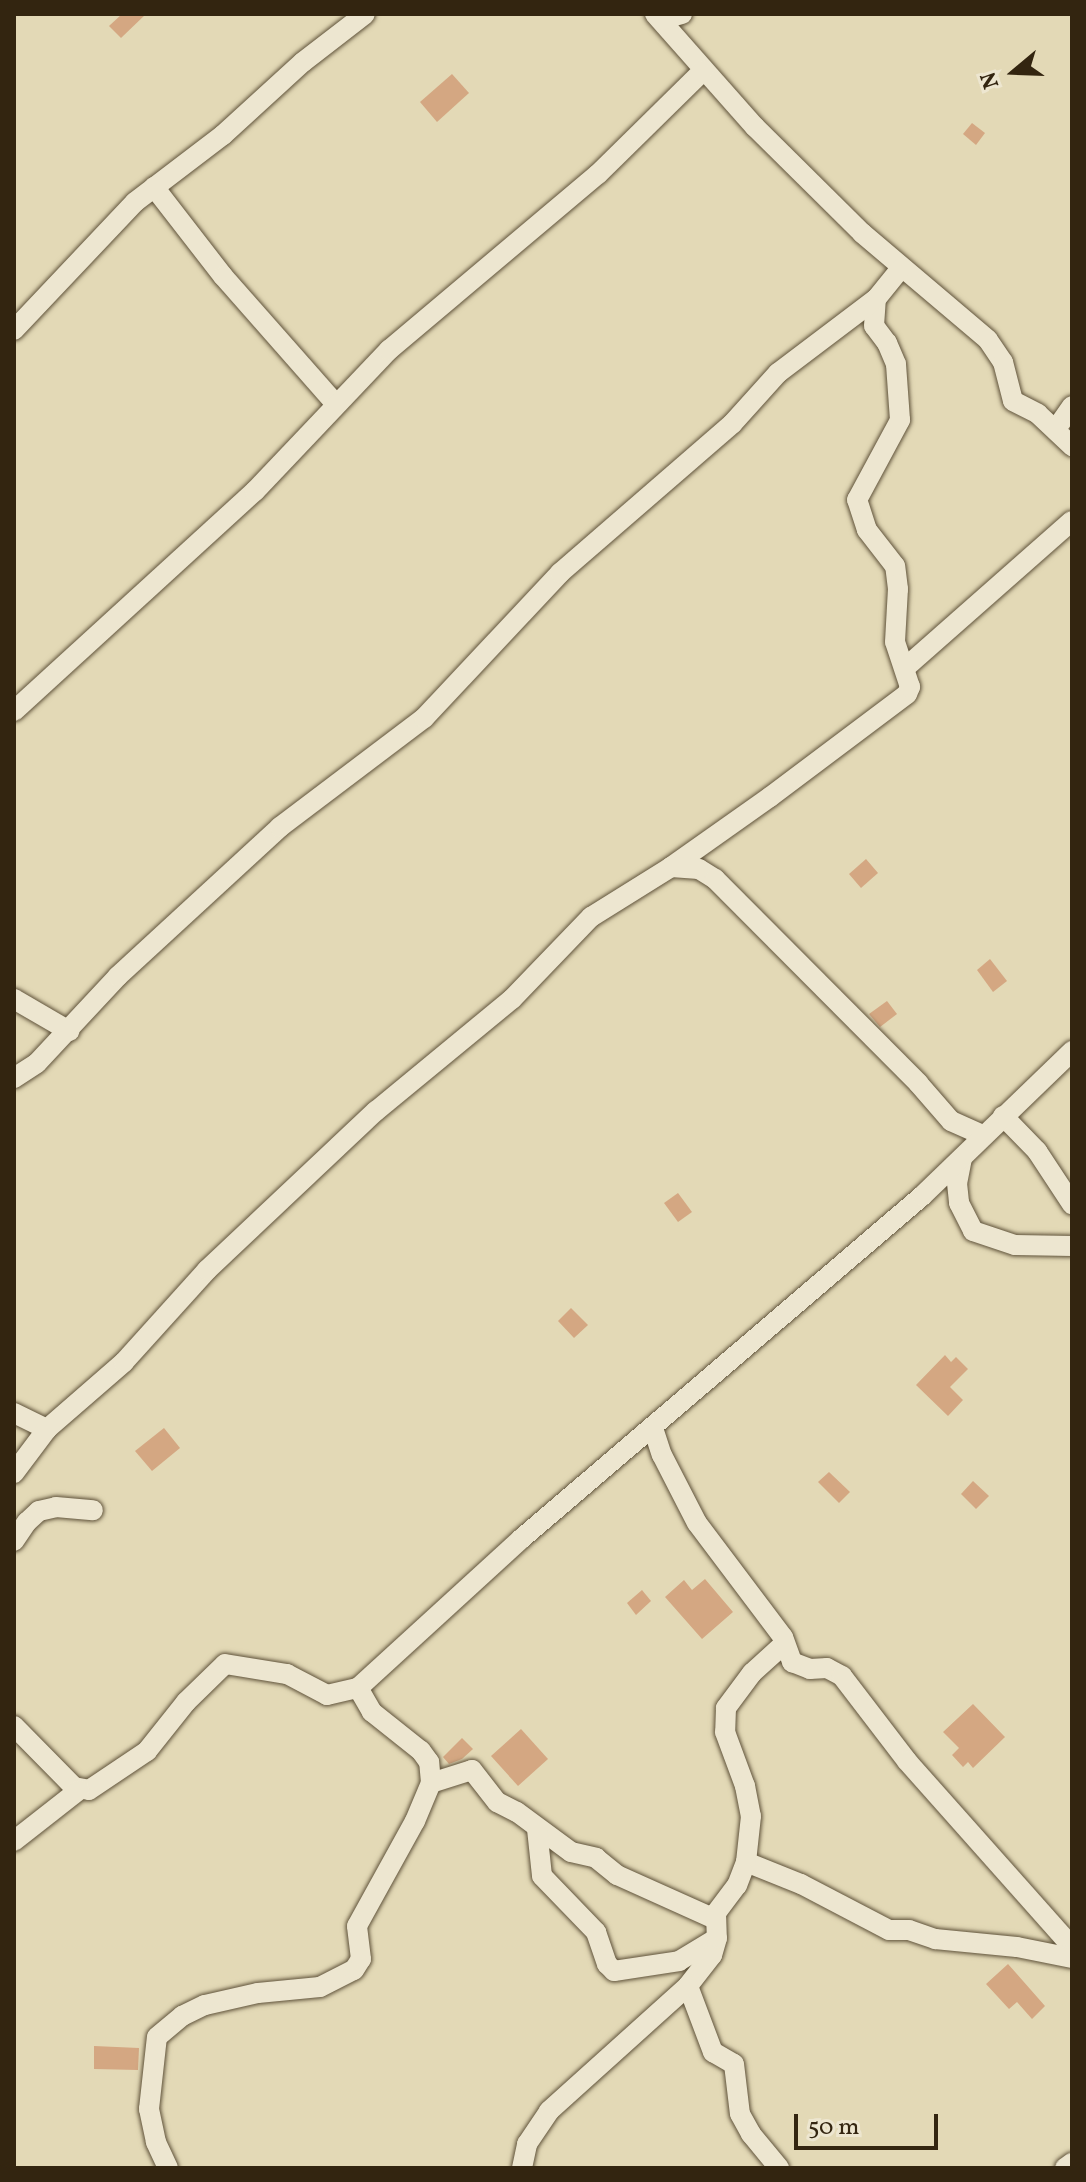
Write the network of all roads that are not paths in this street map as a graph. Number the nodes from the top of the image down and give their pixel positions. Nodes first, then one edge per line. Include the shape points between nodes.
1 (365, 14) edge
2 (682, 14) edge
3 (658, 17) edge
4 (704, 70) junction
5 (154, 187) junction
6 (900, 269) junction
7 (876, 299) junction
8 (14, 330) edge
9 (336, 404) junction
10 (1072, 406) edge
11 (1056, 429) junction
12 (1072, 446) edge
13 (1072, 521) edge
14 (905, 668) junction
15 (14, 711) edge
16 (703, 841) junction
17 (671, 867) junction
18 (705, 872) junction
19 (14, 999) edge
20 (69, 1031) junction
21 (1072, 1051) edge
22 (14, 1078) edge
23 (1003, 1116) junction
24 (984, 1136) junction
25 (962, 1158) junction
26 (1072, 1204) edge
27 (1072, 1246) edge
28 (14, 1413) edge
29 (653, 1428) junction
30 (47, 1429) junction
31 (14, 1473) edge
32 (93, 1510) dead end
33 (14, 1541) edge
34 (784, 1644) junction
35 (358, 1688) junction
36 (14, 1726) edge
37 (431, 1783) junction
38 (79, 1790) junction
39 (537, 1829) junction
40 (14, 1841) edge
41 (746, 1862) junction
42 (716, 1929) junction
43 (1072, 1947) edge
44 (1072, 1958) edge
45 (688, 1986) junction
46 (1072, 2163) edge
47 (168, 2168) edge
48 (522, 2168) edge
49 (779, 2168) edge
50 (1065, 2168) edge

1 - 5 street
2 - 3 street
3 - 4 street
4 - 6 street
4 - 9 street via 598,174 389,350
5 - 8 street via 87,249
5 - 9 street via 223,276
6 - 7 street
6 - 11 street via 988,340 1003,362 1013,401
7 - 14 street via 874,326 896,364 900,420 857,500 867,530 895,566 895,642
7 - 20 street via 778,373 732,424 560,573 424,718 280,827 142,953
9 - 15 street via 255,491
10 - 11 street
11 - 12 street
13 - 14 street
14 - 16 street via 907,694
16 - 17 street
16 - 18 street
17 - 18 street
17 - 30 street via 591,917 512,999 376,1111 207,1270 124,1362
18 - 24 street via 951,1121
19 - 20 street
20 - 22 street
21 - 23 street
23 - 24 street
23 - 26 street via 1037,1151
24 - 25 street
25 - 27 street via 959,1203 973,1231 1015,1245
25 - 29 street
28 - 30 street
29 - 34 street via 697,1523
29 - 35 street via 521,1539
30 - 31 street
32 - 33 street via 39,1511
34 - 41 street via 752,1673 726,1708 725,1732 751,1816
34 - 43 street via 787,1656 800,1667 827,1668 842,1676 907,1761
35 - 37 street via 372,1712 421,1751 429,1762
35 - 38 street via 327,1695 287,1674 225,1664 147,1751 89,1790
36 - 38 street
37 - 39 street via 472,1770 497,1802
37 - 47 street via 357,1926 361,1959 354,1970 320,1987 205,2005 157,2037 149,2109
38 - 40 street
39 - 42 street
39 - 42 street via 542,1876 596,1932 614,1971 679,1961
41 - 42 street via 719,1906
41 - 44 street via 889,1930
42 - 45 street via 705,1968
45 - 48 street via 549,2111 527,2144
45 - 49 street via 713,2052 734,2064 740,2114
46 - 50 street

